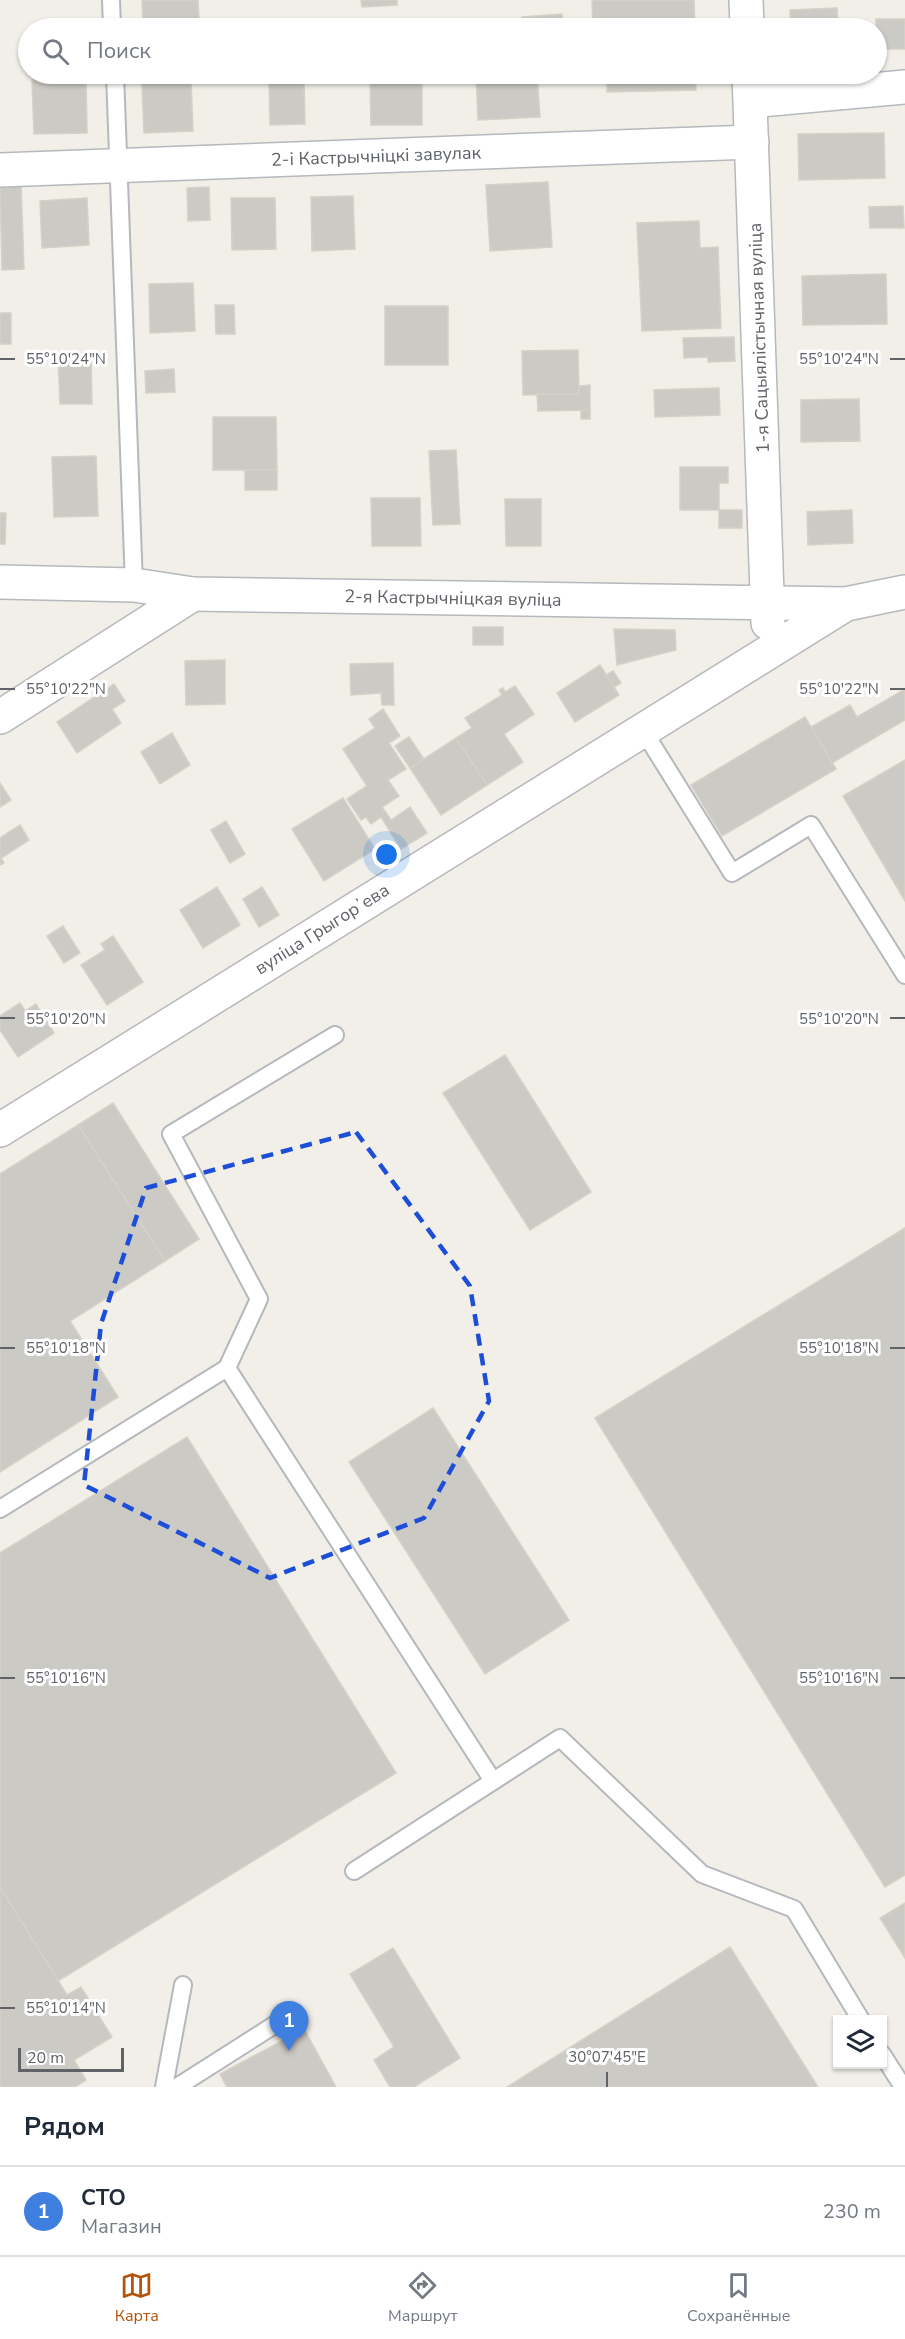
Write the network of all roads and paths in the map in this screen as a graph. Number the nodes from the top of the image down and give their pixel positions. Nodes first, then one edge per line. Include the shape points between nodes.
1 (111, 0) edge
2 (746, 0) edge
3 (112, 18) edge
4 (747, 18) edge
5 (116, 84) edge
6 (750, 87) edge
7 (905, 87) edge
8 (752, 142) junction
9 (120, 165) junction
10 (0, 170) edge
11 (0, 582) edge
12 (134, 585) junction
13 (905, 592) edge
14 (193, 594) junction
15 (768, 603) junction
16 (846, 604) junction
17 (767, 652) junction
18 (0, 717) edge
19 (643, 730) junction
20 (905, 975) edge
21 (335, 1035) dead end
22 (0, 1130) edge
23 (227, 1368) junction
24 (0, 1509) edge
25 (494, 1781) junction
26 (354, 1871) dead end
27 (183, 1985) dead end
28 (859, 2015) edge
29 (279, 2022) dead end
30 (887, 2061) edge
31 (902, 2081) edge
32 (164, 2087) edge
33 (177, 2087) edge

1 - 3 lane
2 - 4 street
5 - 9 lane
6 - 7 street
6 - 8 street, 1-я Сацыялістычная вуліца
8 - 9 street, 2-і Кастрычніцкі завулак
8 - 15 street, 1-я Сацыялістычная вуліца
9 - 10 street, 2-і Кастрычніцкі завулак
9 - 12 lane
11 - 12 street, 2-я Кастрычніцкая вуліца
12 - 14 street, 2-я Кастрычніцкая вуліца
13 - 16 street, 2-я Кастрычніцкая вуліца
14 - 15 street, 2-я Кастрычніцкая вуліца
14 - 18 street
15 - 16 street, 2-я Кастрычніцкая вуліца
15 - 17 street
16 - 17 street, вуліца Грыгорʼева
17 - 19 street, вуліца Грыгорʼева
19 - 20 lane via 732,873 811,825
19 - 22 street, вуліца Грыгорʼева
21 - 23 lane via 171,1134 259,1299
23 - 24 lane
23 - 25 lane
25 - 26 lane
25 - 28 lane via 560,1738 702,1874 794,1909
27 - 32 lane
29 - 33 lane
30 - 31 lane

